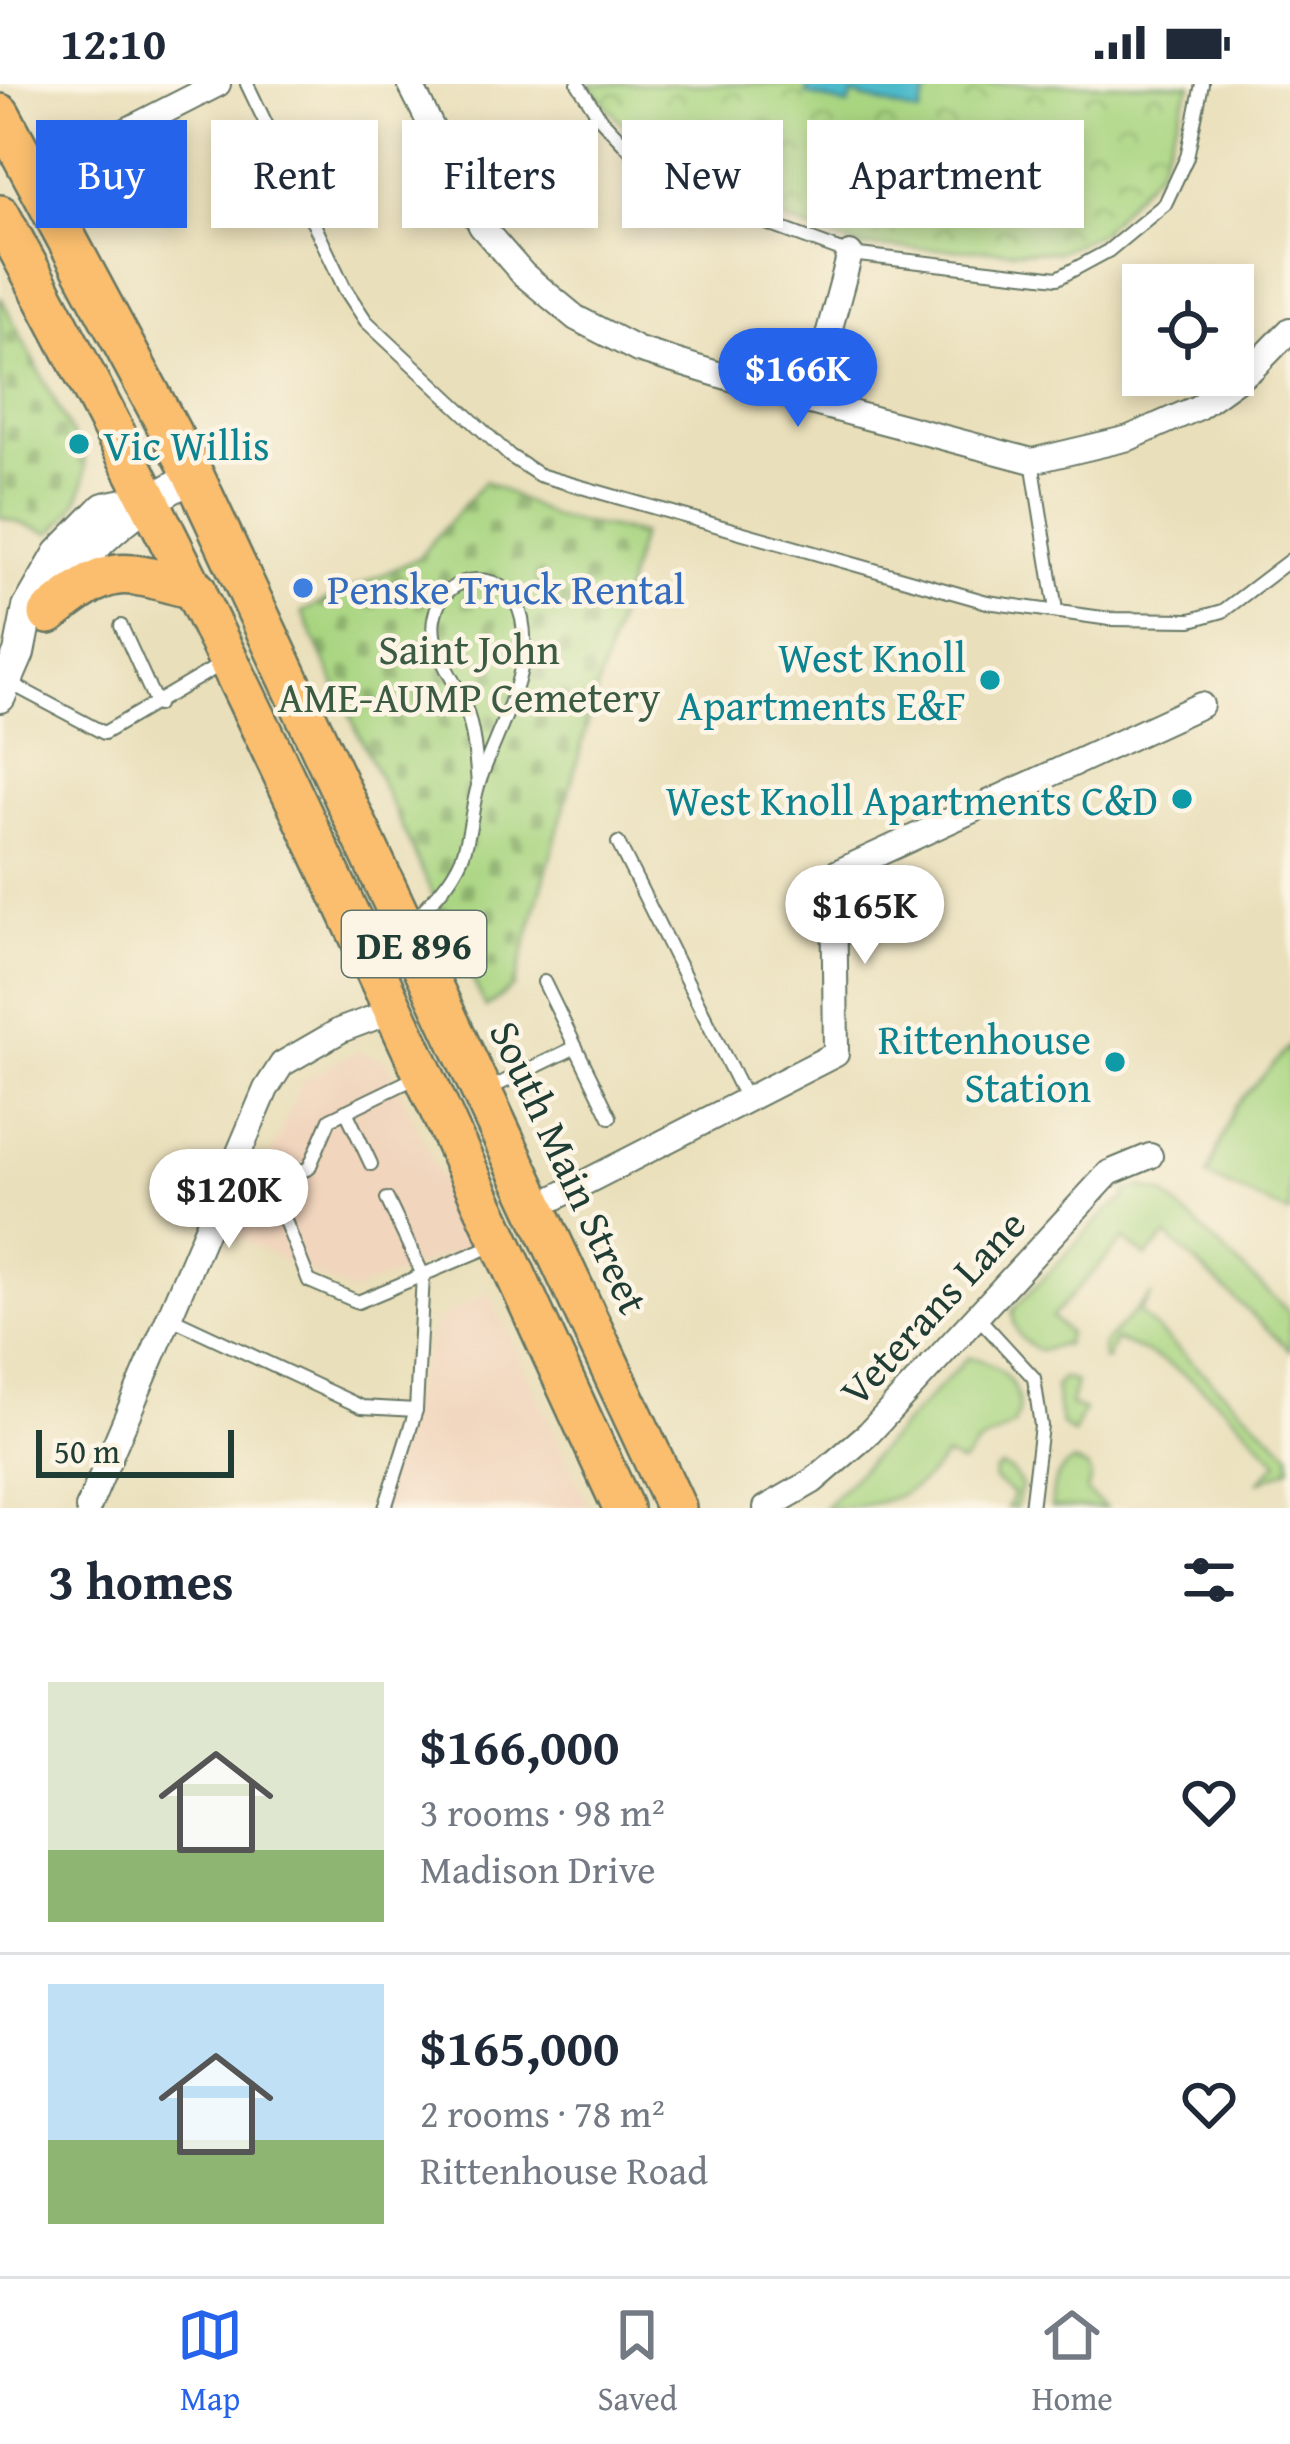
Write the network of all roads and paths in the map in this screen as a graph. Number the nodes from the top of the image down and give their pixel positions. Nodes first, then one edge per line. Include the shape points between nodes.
1 (218, 84) edge
2 (247, 84) edge
3 (410, 84) edge
4 (578, 84) edge
5 (1202, 84) edge
6 (0, 114) edge
7 (35, 177) junction
8 (0, 215) edge
9 (850, 254) junction
10 (1290, 330) edge
11 (810, 402) junction
12 (1032, 461) junction
13 (194, 476) junction
14 (150, 499) junction
15 (1290, 560) edge
16 (196, 590) junction
17 (1056, 610) junction
18 (49, 614) junction
19 (121, 626) dead end
20 (19, 652) junction
21 (228, 661) junction
22 (3, 689) edge
23 (157, 705) junction
24 (1201, 705) dead end
25 (478, 785) junction
26 (618, 843) dead end
27 (406, 928) junction
28 (544, 982) dead end
29 (392, 1011) junction
30 (576, 1047) junction
31 (422, 1074) junction
32 (482, 1092) junction
33 (746, 1100) junction
34 (346, 1112) junction
35 (610, 1117) dead end
36 (1150, 1156) dead end
37 (371, 1164) dead end
38 (471, 1179) junction
39 (387, 1199) dead end
40 (536, 1208) junction
41 (500, 1242) junction
42 (562, 1264) junction
43 (423, 1275) junction
44 (977, 1316) junction
45 (169, 1317) junction
46 (416, 1410) junction
47 (88, 1508) edge
48 (385, 1508) edge
49 (623, 1508) edge
50 (676, 1508) edge
51 (766, 1508) edge
52 (1031, 1508) edge

1 - 7 street
2 - 17 lane via 366,321 521,466 972,598
3 - 11 street via 481,226 576,318 638,350
4 - 9 lane via 663,185
5 - 9 lane via 1187,157 1165,204 1108,251 1058,278
6 - 7 main road, DE 896
7 - 13 main road, DE 896
8 - 14 main road, DE 896
9 - 11 street
10 - 12 street via 1197,408 1129,438
11 - 12 street
12 - 17 lane
13 - 14 street
13 - 27 main road, South Main Street / DE 896
14 - 16 main road, DE 896
14 - 18 street via 78,566
14 - 20 street via 104,508 58,554 28,608
15 - 17 lane via 1223,611 1191,620
16 - 18 main road via 111,574
16 - 21 main road, DE 896
18 - 20 street
19 - 23 lane
20 - 22 street
21 - 23 lane
21 - 29 main road, DE 896
22 - 23 lane via 104,733
24 - 33 street via 834,874 836,1054
25 - 25 lane via 524,644 514,598 499,582 477,578 441,599 434,620 438,652 466,708
25 - 27 lane via 462,856
26 - 33 lane
27 - 32 main road, South Main Street / DE 896
28 - 30 lane
29 - 31 main road, DE 896
29 - 45 street via 282,1064
30 - 32 lane
30 - 35 lane
31 - 34 lane
31 - 38 main road, DE 896
32 - 40 main road, South Main Street / DE 896
33 - 40 street
34 - 37 lane
34 - 43 lane via 330,1119 309,1168 280,1180 274,1193 309,1281 358,1302
36 - 44 street, Veterans Lane via 1109,1173
38 - 40 main road
38 - 41 main road, DE 896
39 - 43 lane
40 - 42 main road, South Main Street / DE 896
41 - 42 main road
41 - 43 lane
41 - 49 main road, DE 896
42 - 50 main road, South Main Street / DE 896
43 - 46 lane
44 - 51 street, Veterans Lane via 839,1461
44 - 52 lane via 1034,1378 1042,1426
45 - 46 lane via 362,1407
45 - 47 street
46 - 48 lane

